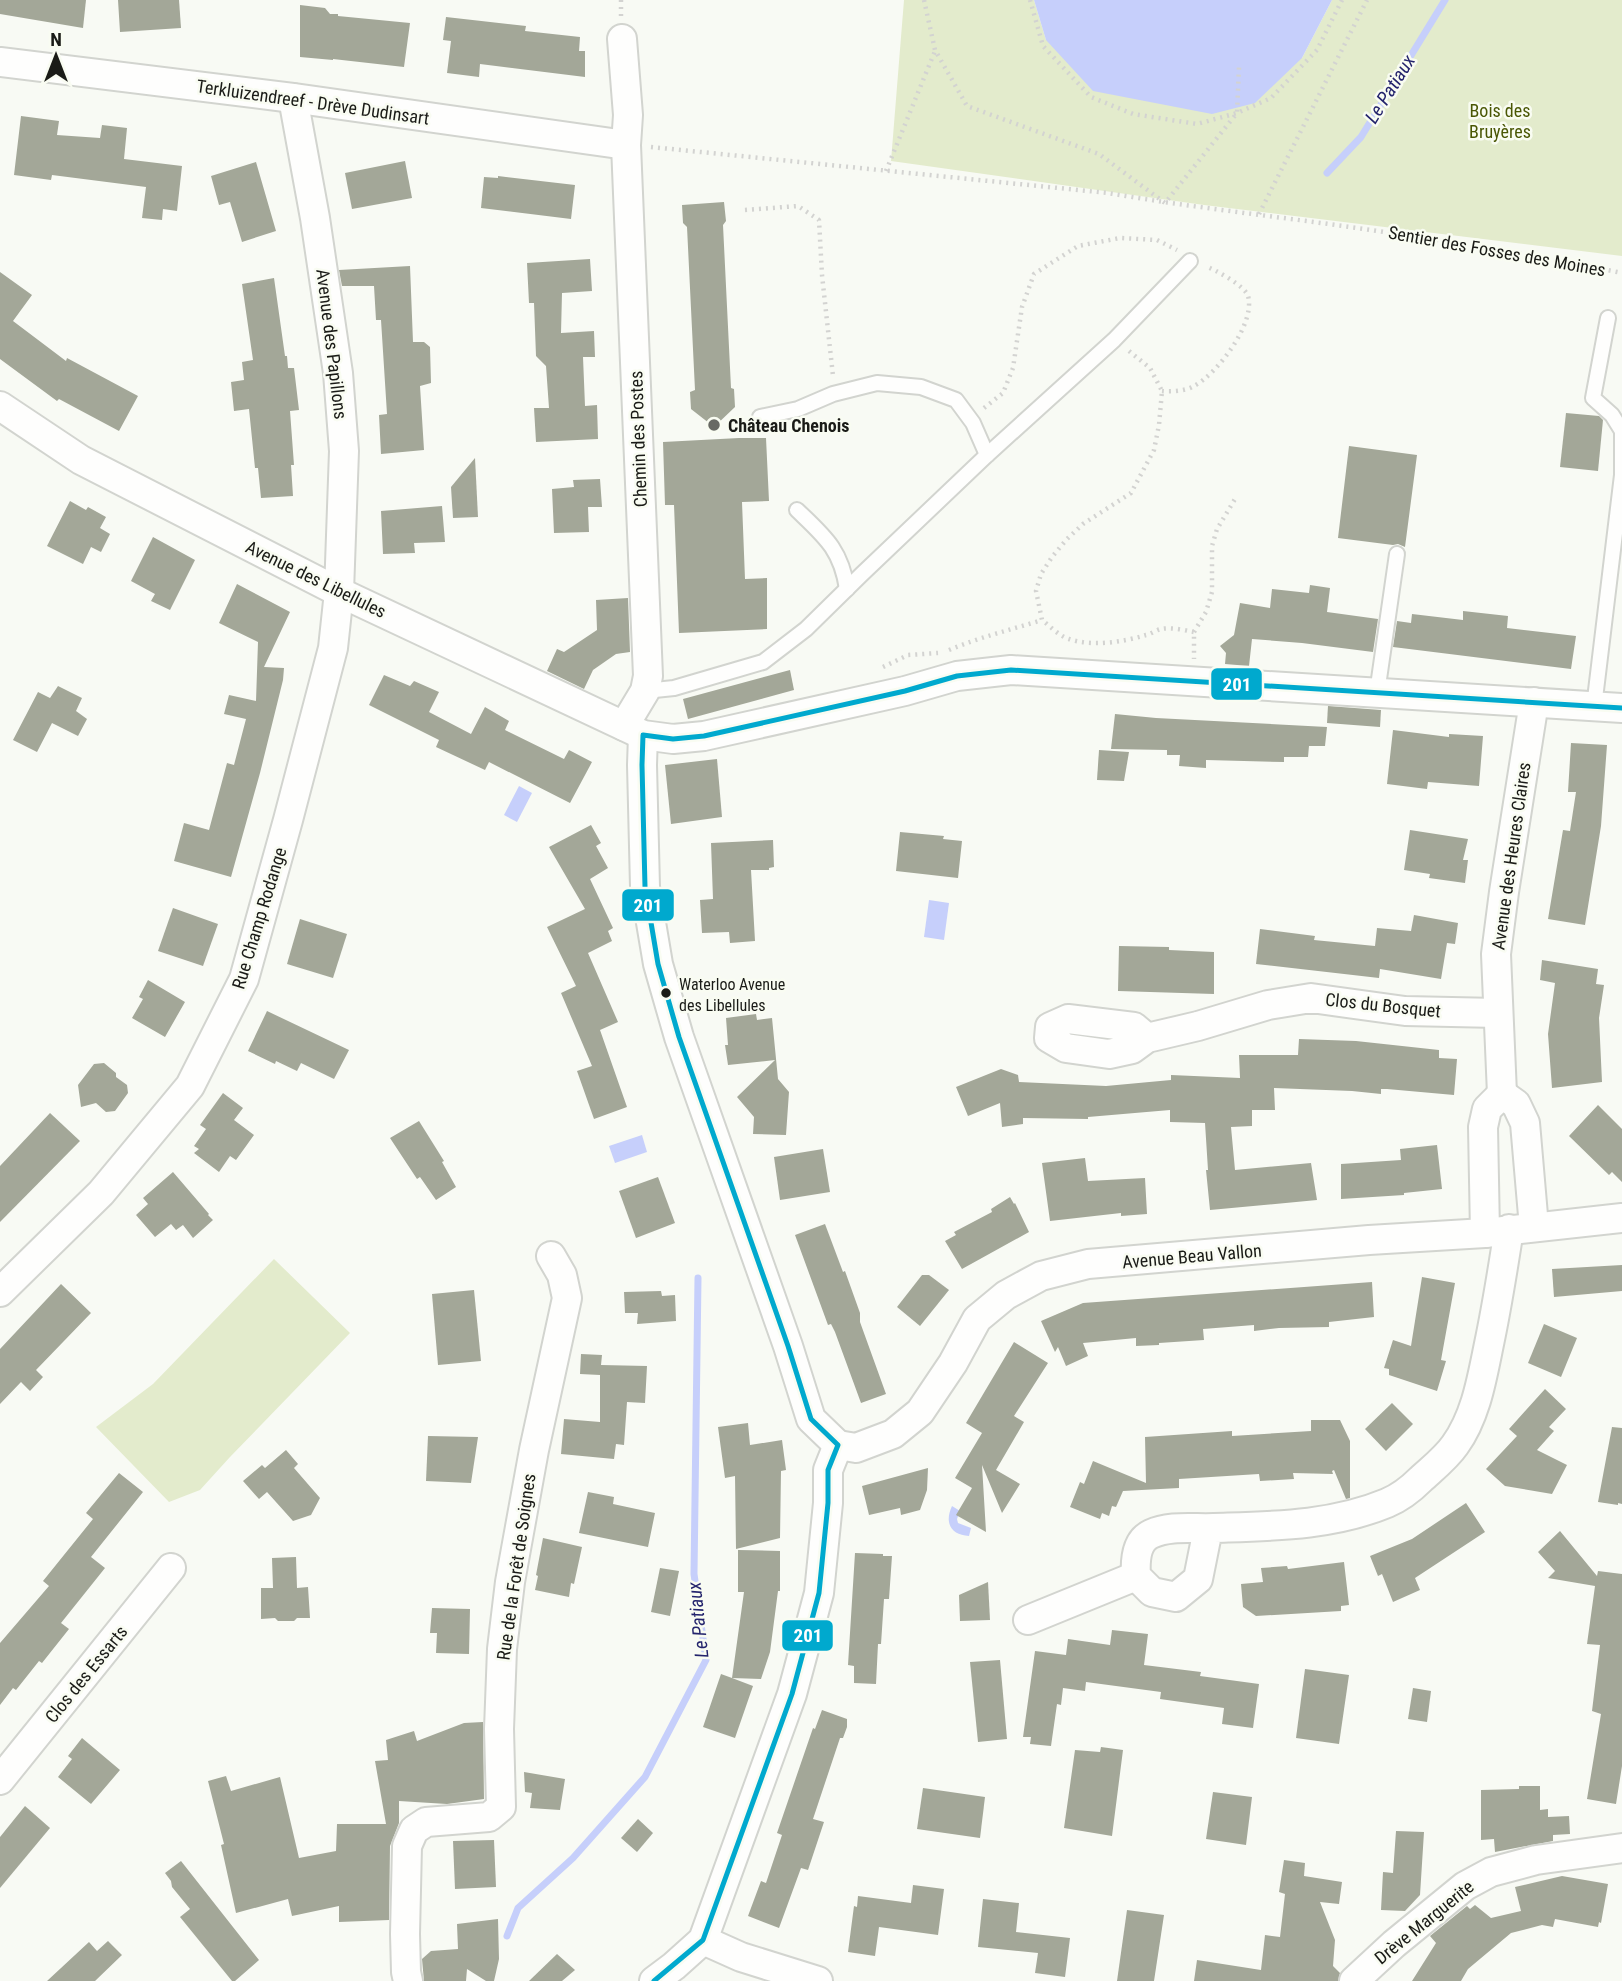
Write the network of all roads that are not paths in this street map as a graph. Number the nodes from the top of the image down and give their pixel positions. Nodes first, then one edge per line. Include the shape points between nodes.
1 (622, 39) dead end
2 (0, 62) edge
3 (293, 98) junction
4 (626, 145) junction
5 (1190, 261) road end
6 (1608, 318) dead end
7 (0, 405) edge
8 (760, 417) dead end
9 (987, 455) junction
10 (797, 510) dead end
11 (1397, 554) dead end
12 (847, 589) junction
13 (339, 592) junction
14 (645, 691) junction
15 (1377, 693) junction
16 (1534, 702) junction
17 (1594, 707) junction
18 (1622, 708) edge
19 (633, 731) junction
20 (1499, 1013) junction
21 (1147, 1038) dead end
22 (1502, 1094) junction
23 (1622, 1218) edge
24 (1509, 1229) junction
25 (551, 1256) dead end
26 (0, 1292) edge
27 (838, 1445) junction
28 (1208, 1529) junction
29 (171, 1567) dead end
30 (1136, 1576) junction
31 (1028, 1620) dead end
32 (0, 1780) edge
33 (1622, 1847) edge
34 (703, 1940) junction
35 (408, 1981) edge
36 (654, 1981) edge
37 (818, 1981) edge
38 (1354, 1981) edge

1 - 4 street, Chemin des Postes
2 - 3 street, Terkluizendreef - Drève Dudinsart
3 - 4 street, Terkluizendreef - Drève Dudinsart
3 - 13 street, Avenue des Papillons via 338,373 344,451
4 - 14 street, Chemin des Postes via 648,676
5 - 9 lane via 1114,340
6 - 17 lane via 1593,398 1622,431 1622,475
7 - 13 street, Avenue des Libellules via 81,460
8 - 9 lane via 877,383 921,387 956,400 973,423
9 - 12 lane
10 - 12 lane via 828,540 844,568
11 - 15 lane
12 - 14 lane via 763,662 674,688
13 - 19 street, Avenue des Libellules
13 - 26 street, Rue Champ Rodange via 333,648 244,979 190,1086 101,1193
14 - 19 street, Chemin des Postes
15 - 16 street
15 - 19 street via 1011,670 957,676 704,736 673,738
16 - 17 street
16 - 20 street, Avenue des Heures Claires via 1496,954
17 - 18 street
19 - 27 street, Chemin des Postes via 642,765 645,887 658,964 811,1419
20 - 21 street, Clos du Bosquet via 1405,1012 1311,998
20 - 22 street, Avenue des Heures Claires
22 - 24 street via 1516,1104 1524,1123
22 - 24 street via 1486,1109 1483,1127
23 - 24 street, Avenue Beau Vallon
24 - 27 street, Avenue Beau Vallon via 1088,1264 1041,1276 1006,1295 977,1319 920,1412 893,1434 856,1448
24 - 28 street via 1473,1410 1456,1444 1440,1462 1391,1502 1351,1516
25 - 35 street, Rue de la Forêt de Soignes via 562,1275 566,1298 510,1582 502,1649 501,1807 489,1817 426,1822 414,1830 407,1846
27 - 34 street via 828,1470 820,1593 792,1694
28 - 30 street via 1149,1534 1138,1548
28 - 30 street via 1198,1579 1176,1597 1152,1592
29 - 32 street, Clos des Essarts
30 - 31 street
33 - 38 street, Drève Marguerite via 1491,1872 1465,1885
34 - 36 street
34 - 37 street

